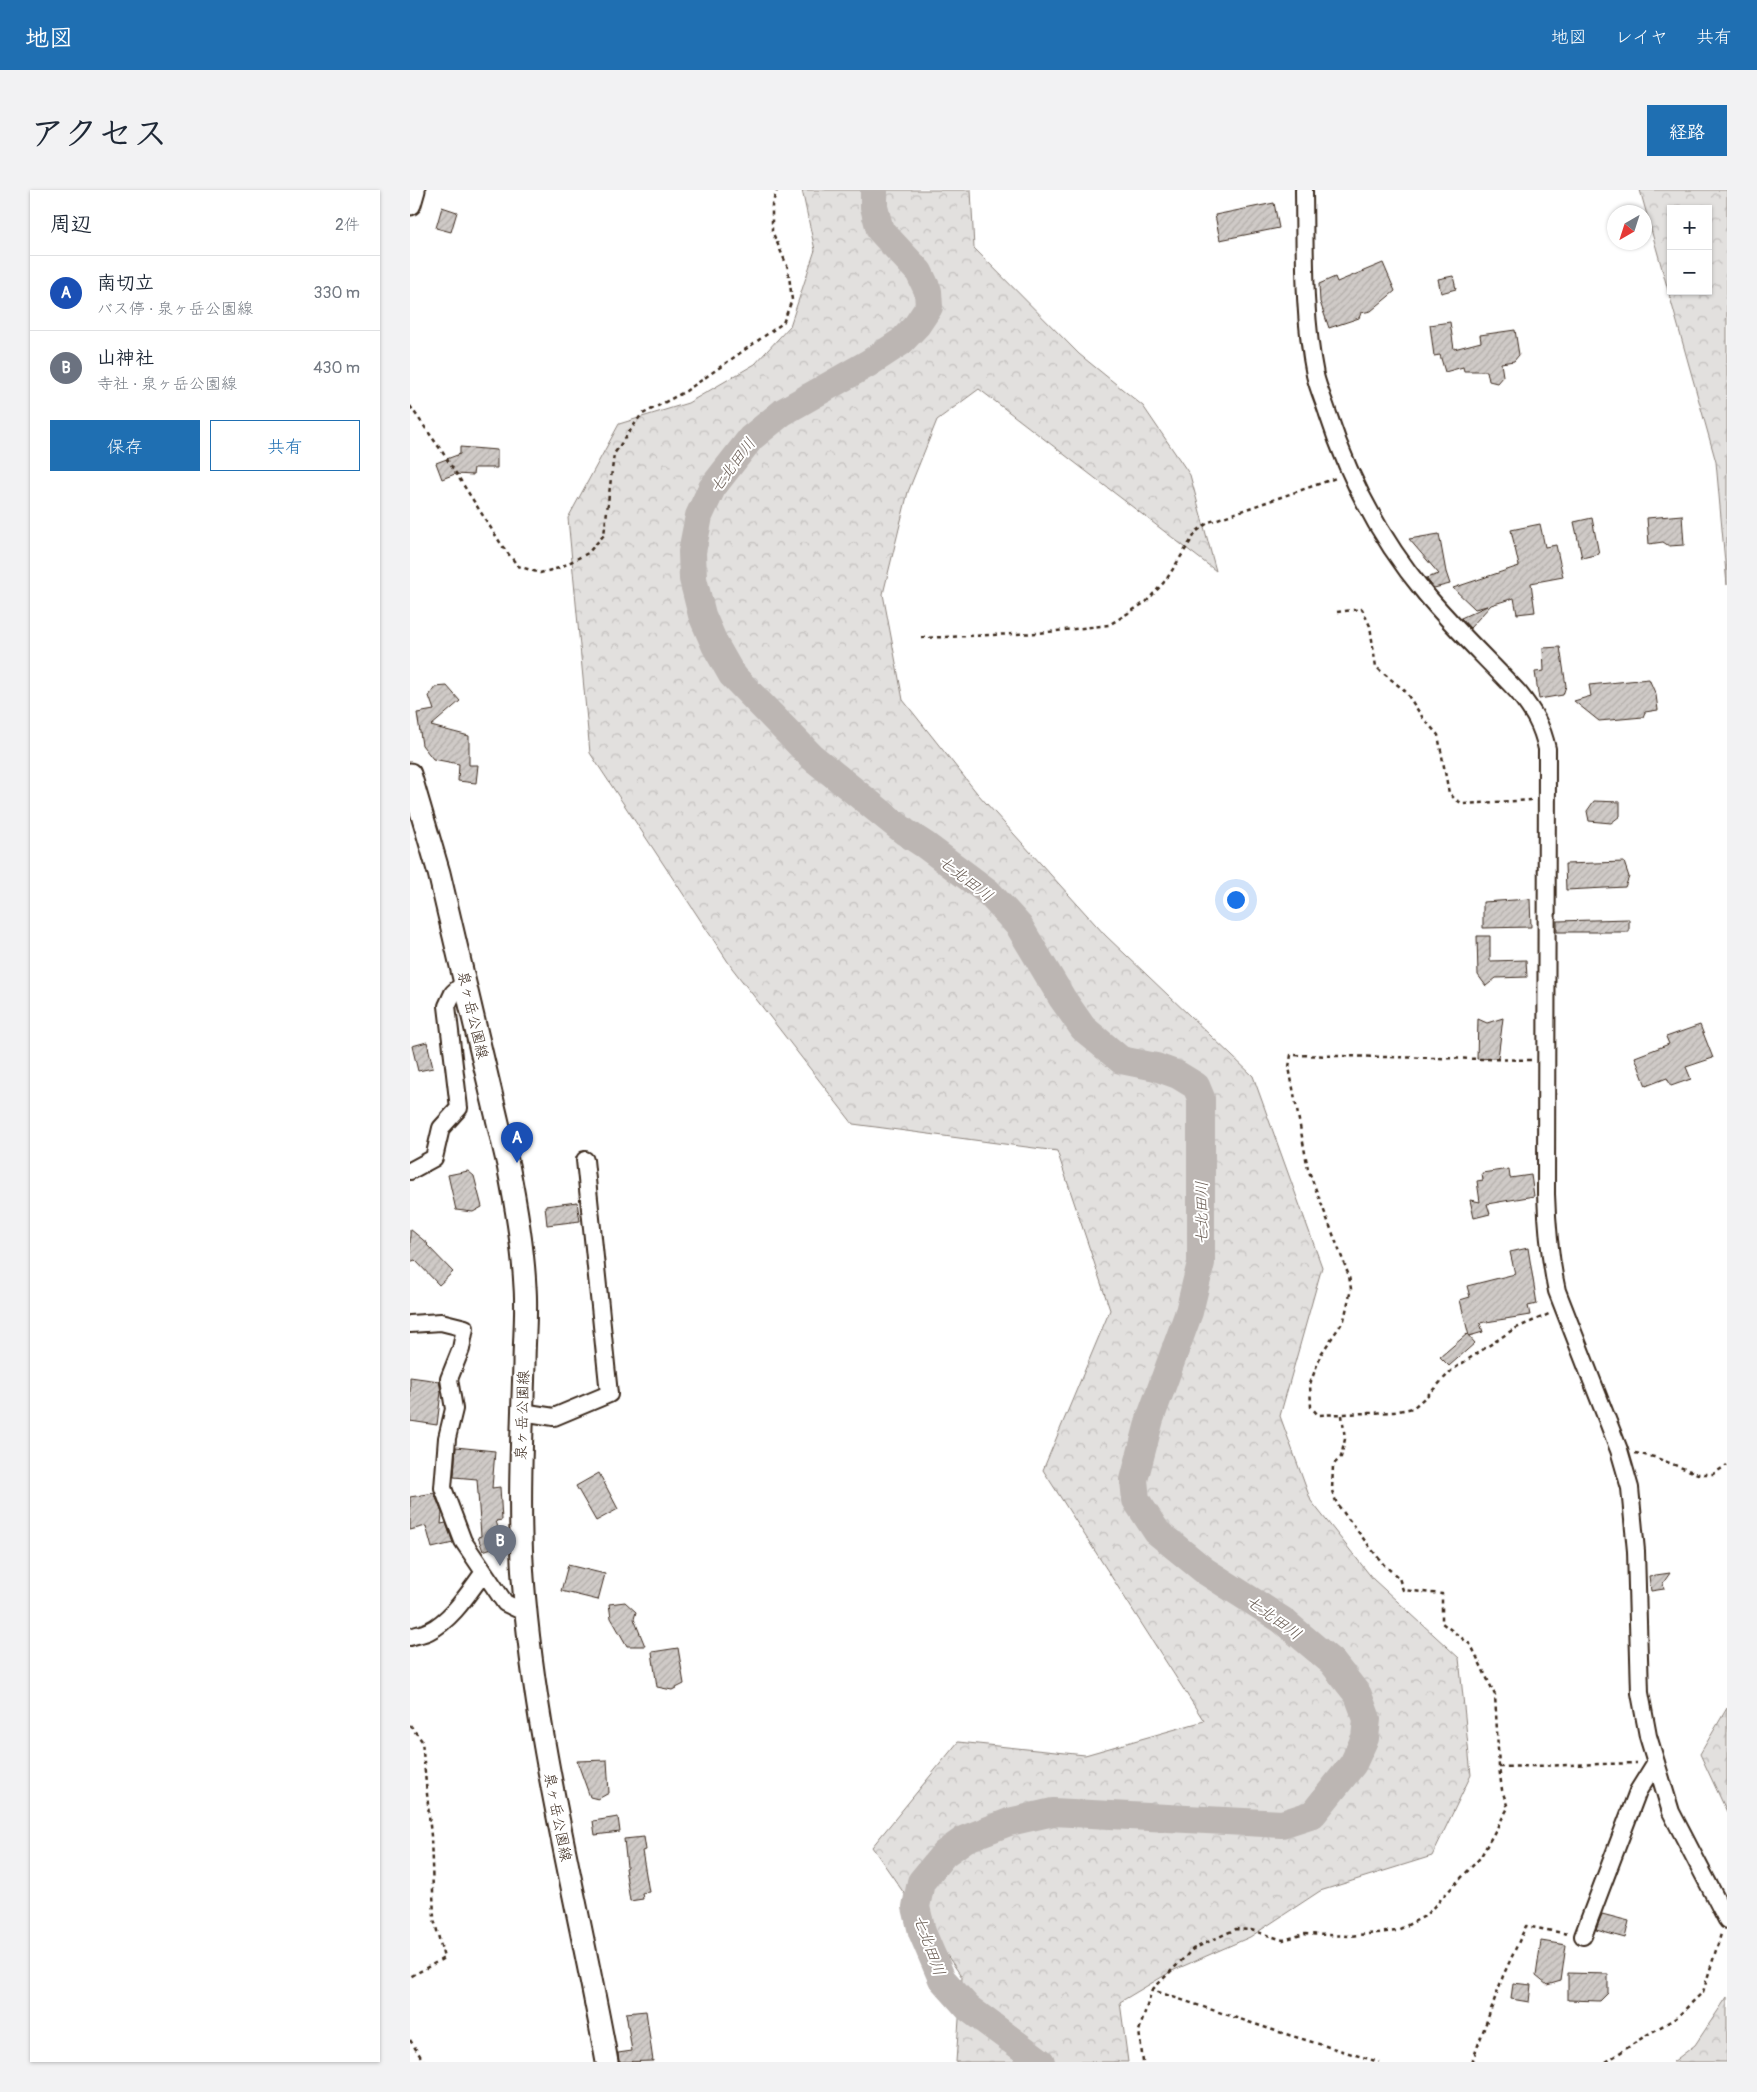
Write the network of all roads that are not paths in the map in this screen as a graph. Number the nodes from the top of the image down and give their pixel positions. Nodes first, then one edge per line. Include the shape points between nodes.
1 (414, 190) edge
2 (1304, 190) edge
3 (410, 204) edge
4 (410, 774) edge
5 (465, 982) junction
6 (585, 1160) dead end
7 (410, 1171) edge
8 (410, 1324) edge
9 (522, 1412) junction
10 (484, 1572) junction
11 (526, 1613) junction
12 (410, 1637) edge
13 (1656, 1762) junction
14 (1727, 1919) edge
15 (1583, 1936) road end
16 (607, 2062) edge

1 - 3 main road
2 - 13 street via 1308,310 1316,375 1350,474 1399,560 1426,595 1531,708 1542,728 1548,749 1548,1239 1556,1291 1619,1450 1630,1488 1636,1551 1640,1693
4 - 5 main road, 泉ヶ岳公園線 via 439,873
5 - 7 street via 453,993 447,1006 459,1108 441,1128 434,1158
5 - 9 main road, 泉ヶ岳公園線 via 515,1200 526,1288
6 - 9 street via 609,1394 554,1417
8 - 10 street via 441,1322 465,1328 449,1379 454,1409 447,1438 443,1488 463,1541
9 - 11 main road, 泉ヶ岳公園線 via 520,1498
10 - 11 street via 505,1603
10 - 12 street via 440,1624 428,1632
11 - 16 main road, 泉ヶ岳公園線 via 537,1702 557,1814
13 - 14 street via 1670,1812
13 - 15 street via 1638,1791

